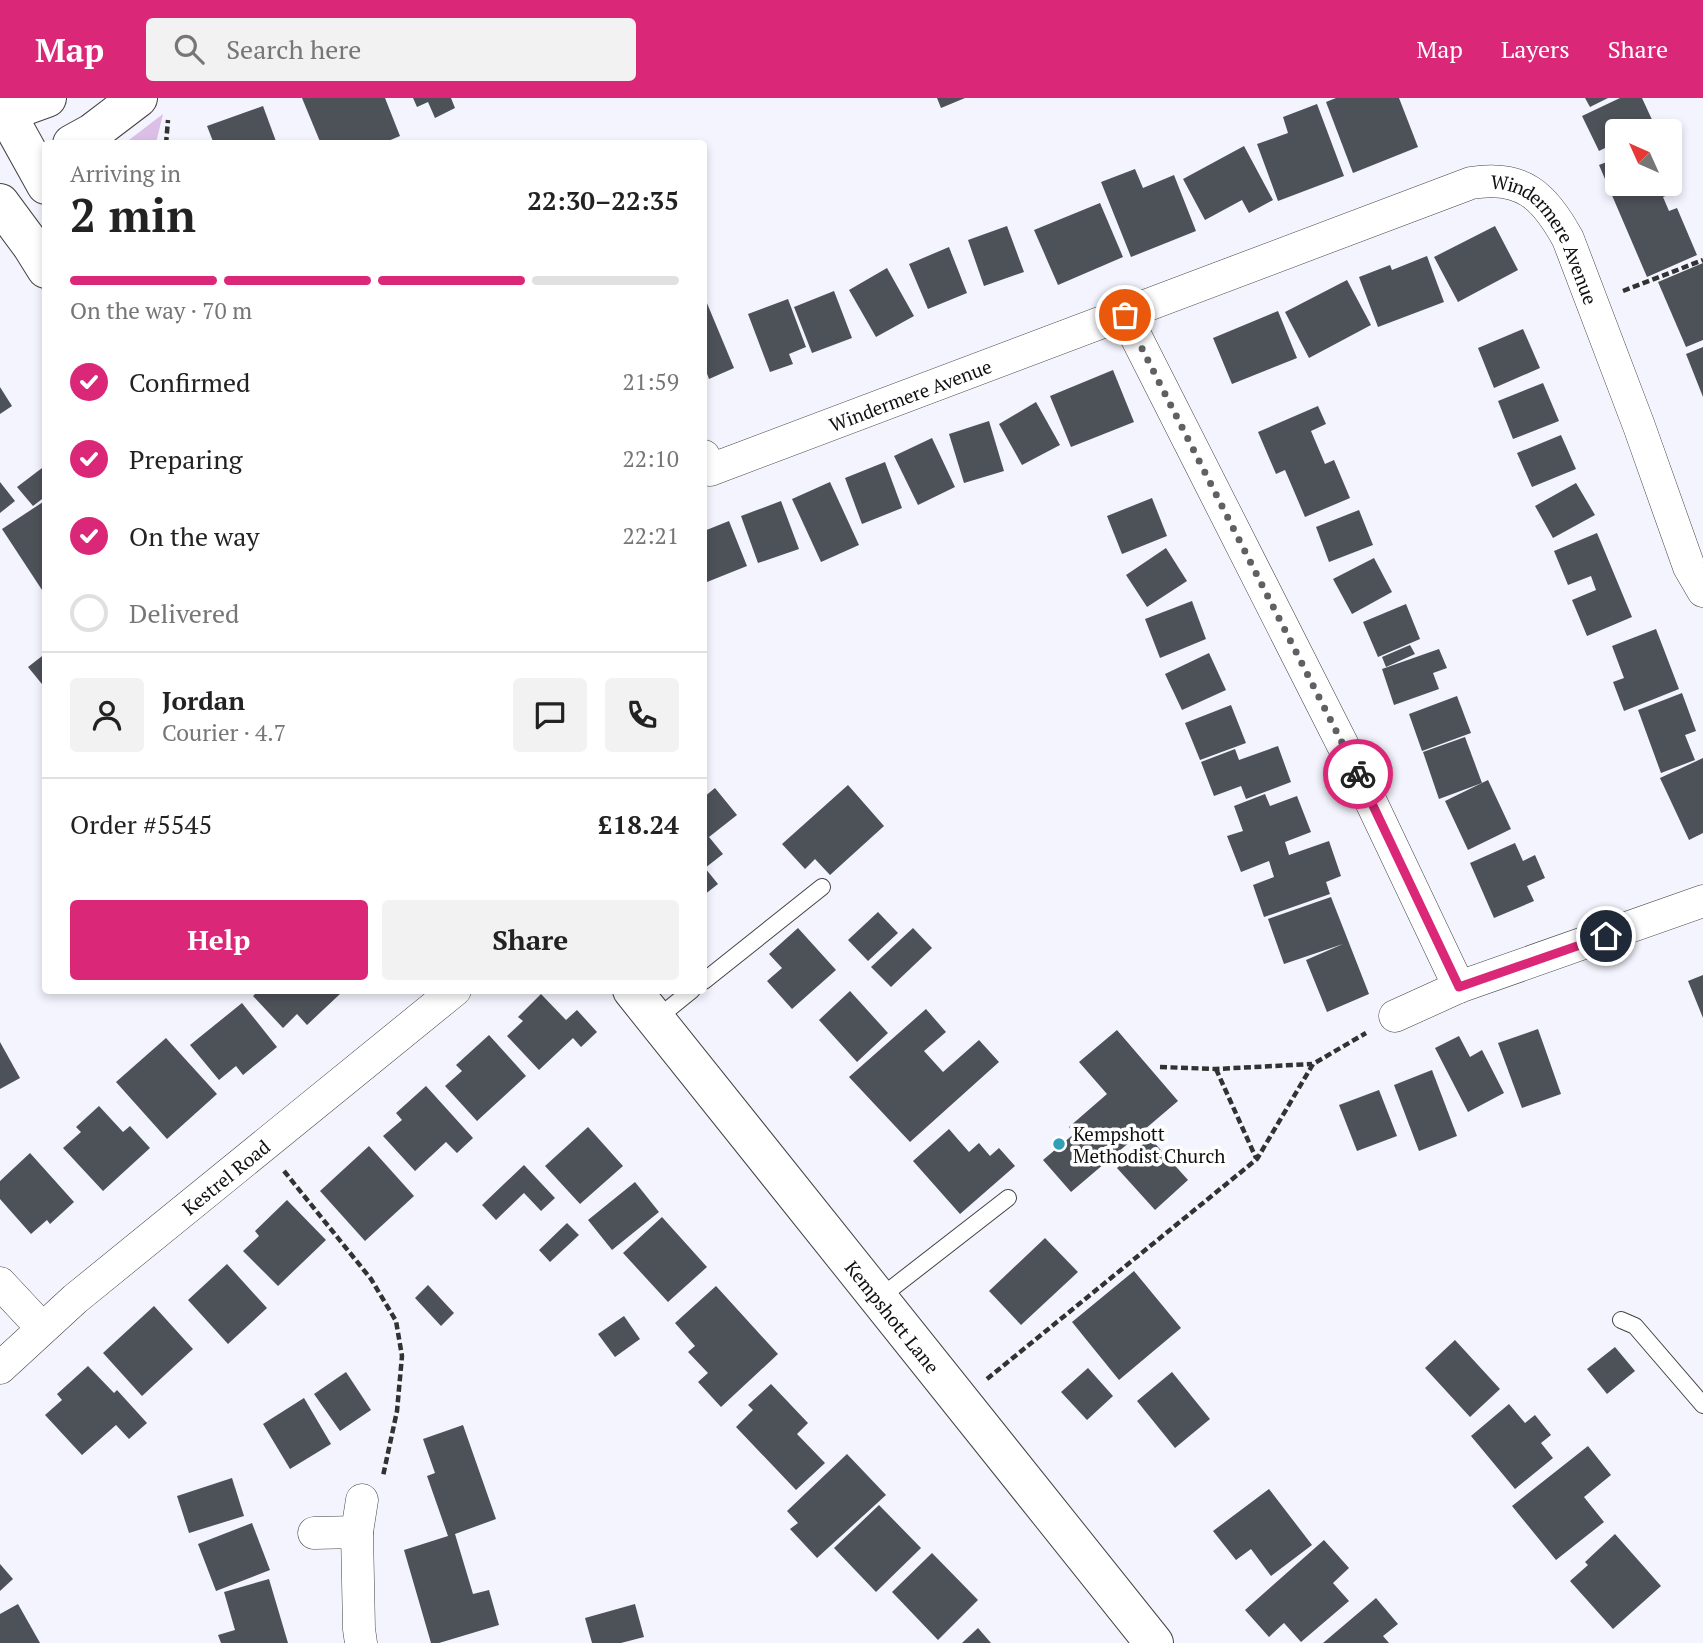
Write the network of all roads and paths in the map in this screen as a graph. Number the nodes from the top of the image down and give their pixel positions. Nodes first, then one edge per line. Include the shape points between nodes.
1 (47, 98) edge
2 (138, 98) edge
3 (2, 109) edge
4 (79, 140) edge
5 (31, 165) edge
6 (0, 204) edge
7 (1703, 260) edge
8 (42, 263) edge
9 (1593, 302) junction
10 (1125, 315) junction
11 (707, 463) edge
12 (1703, 591) edge
13 (822, 887) dead end
14 (1703, 901) edge
15 (707, 979) edge
16 (1459, 987) junction
17 (450, 994) edge
18 (635, 994) edge
19 (687, 994) edge
20 (1395, 1016) joint
21 (655, 1020) junction
22 (1313, 1064) junction
23 (1160, 1067) dead end
24 (1216, 1069) junction
25 (264, 1146) junction
26 (1257, 1159) junction
27 (1008, 1198) dead end
28 (0, 1283) edge
29 (878, 1298) junction
30 (1621, 1320) dead end
31 (42, 1328) junction
32 (0, 1368) edge
33 (959, 1401) junction
34 (1703, 1405) edge
35 (362, 1500) joint
36 (357, 1532) junction
37 (314, 1533) dead end
38 (361, 1643) edge
39 (1154, 1643) edge

1 - 3 street
2 - 4 street
3 - 5 street
6 - 8 street
7 - 9 path
9 - 10 street, Windermere Avenue via 1568,239 1547,205 1525,188 1486,181
9 - 12 street, Windermere Avenue via 1689,567
10 - 11 street, Windermere Avenue via 710,470
10 - 16 street via 1364,787
13 - 15 lane
14 - 16 street
16 - 20 street
17 - 25 street, Kestrel Road
18 - 21 street, Kempshott Lane
19 - 21 lane
20 - 22 path
21 - 29 street, Kempshott Lane
22 - 24 path
22 - 26 path
23 - 24 path
24 - 26 path
25 - 31 street, Kestrel Road
25 - 35 path via 371,1279 396,1321 402,1356 397,1411 384,1475
26 - 33 path
27 - 29 lane
28 - 31 street
29 - 33 street, Kempshott Lane
30 - 34 lane via 1635,1325
31 - 32 street, Kestrel Road
33 - 39 street, Kempshott Lane
35 - 36 street
36 - 37 street
36 - 38 street

